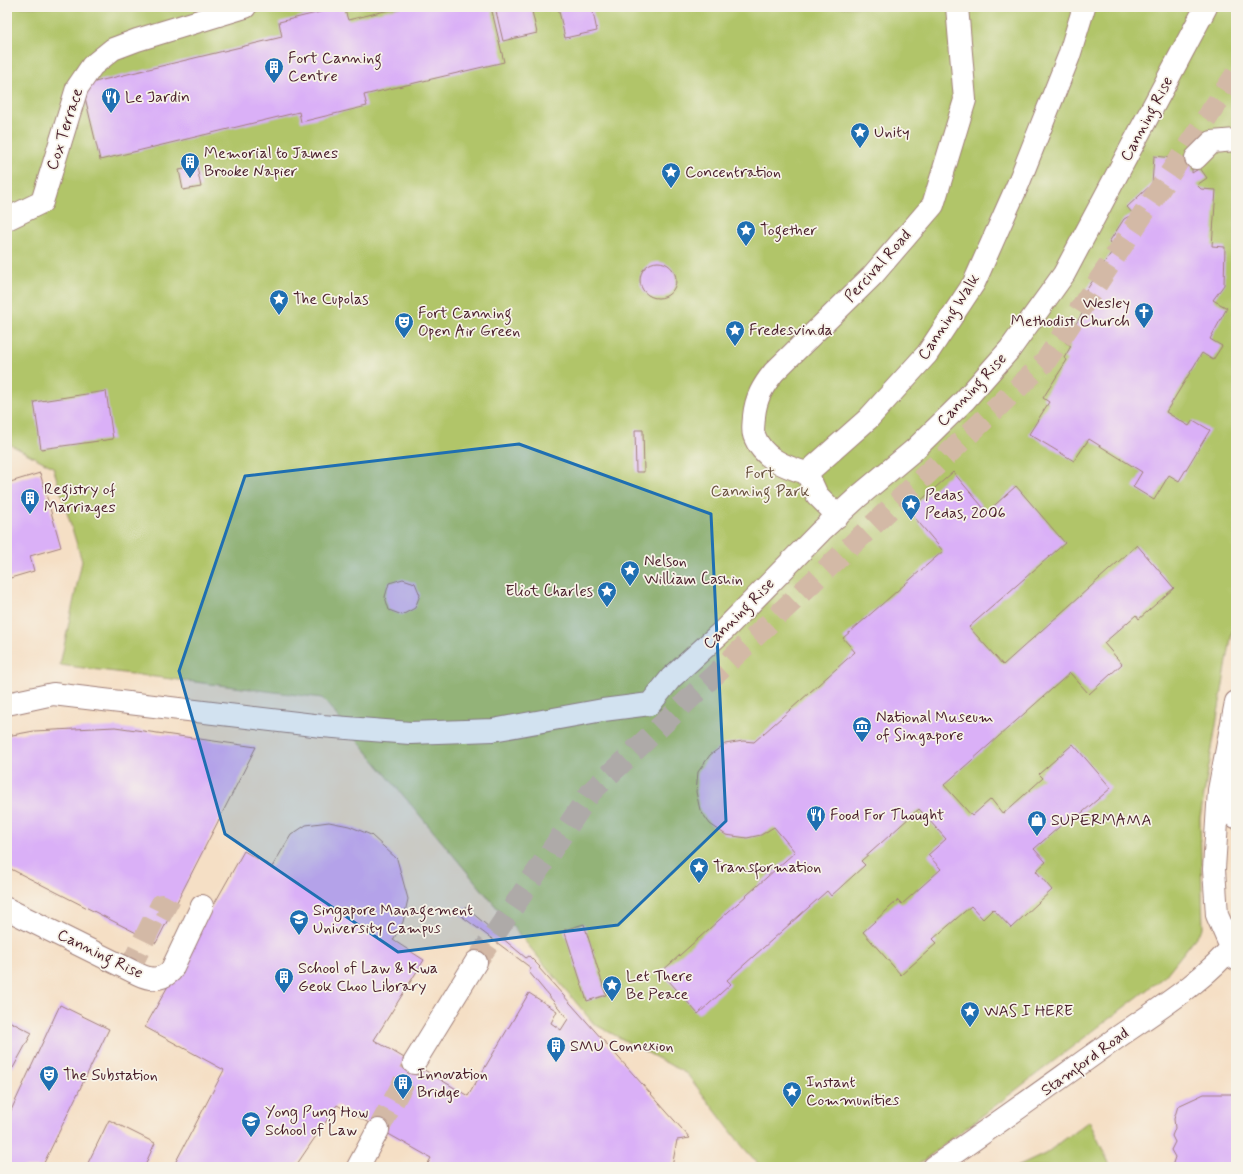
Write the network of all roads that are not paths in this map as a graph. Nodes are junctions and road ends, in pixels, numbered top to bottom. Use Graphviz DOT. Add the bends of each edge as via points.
graph roads {
  1 [pos="245,7"];
  2 [pos="957,7"];
  3 [pos="1084,7"];
  4 [pos="1206,7"];
  5 [pos="1236,140"];
  6 [pos="1196,158"];
  7 [pos="7,218"];
  8 [pos="807,473"];
  9 [pos="838,516"];
  10 [pos="1236,702"];
  11 [pos="7,704"];
  12 [pos="1236,817"];
  13 [pos="202,906"];
  14 [pos="7,909"];
  15 [pos="1234,950"];
  16 [pos="476,962"];
  17 [pos="414,1063"];
  18 [pos="378,1130"];
  19 [pos="358,1167"];
  20 [pos="934,1167"];
  1 -- 7 [label="street, Cox Terrace" via="112,49 92,66 77,88 42,202"];
  2 -- 8 [label="street, Percival Road" via="966,100 933,205 872,276 774,372 762,386 756,402 753,434 762,448 774,460"];
  3 -- 8 [label="street, Canning Walk" via="1069,56 1019,182 974,284 927,354 868,420"];
  4 -- 9 [label="street, Canning Rise" via="1064,274 1034,318 964,401 914,450"];
  5 -- 6 [label="street" via="1212,142"];
  8 -- 9 [label="street" via="817,495"];
  9 -- 11 [label="street, Canning Rise" via="725,629 671,678 650,704 493,730 410,733 322,726 53,694"];
  10 -- 12 [label="street"];
  10 -- 15 [label="street" via="1219,790 1214,869 1217,915"];
  13 -- 14 [label="street, Canning Rise" via="171,971 161,978 154,979 138,974"];
  15 -- 20 [label="street, Stamford Road" via="1161,1007"];
  16 -- 17 [label="street"];
  18 -- 19 [label="street"];
}
